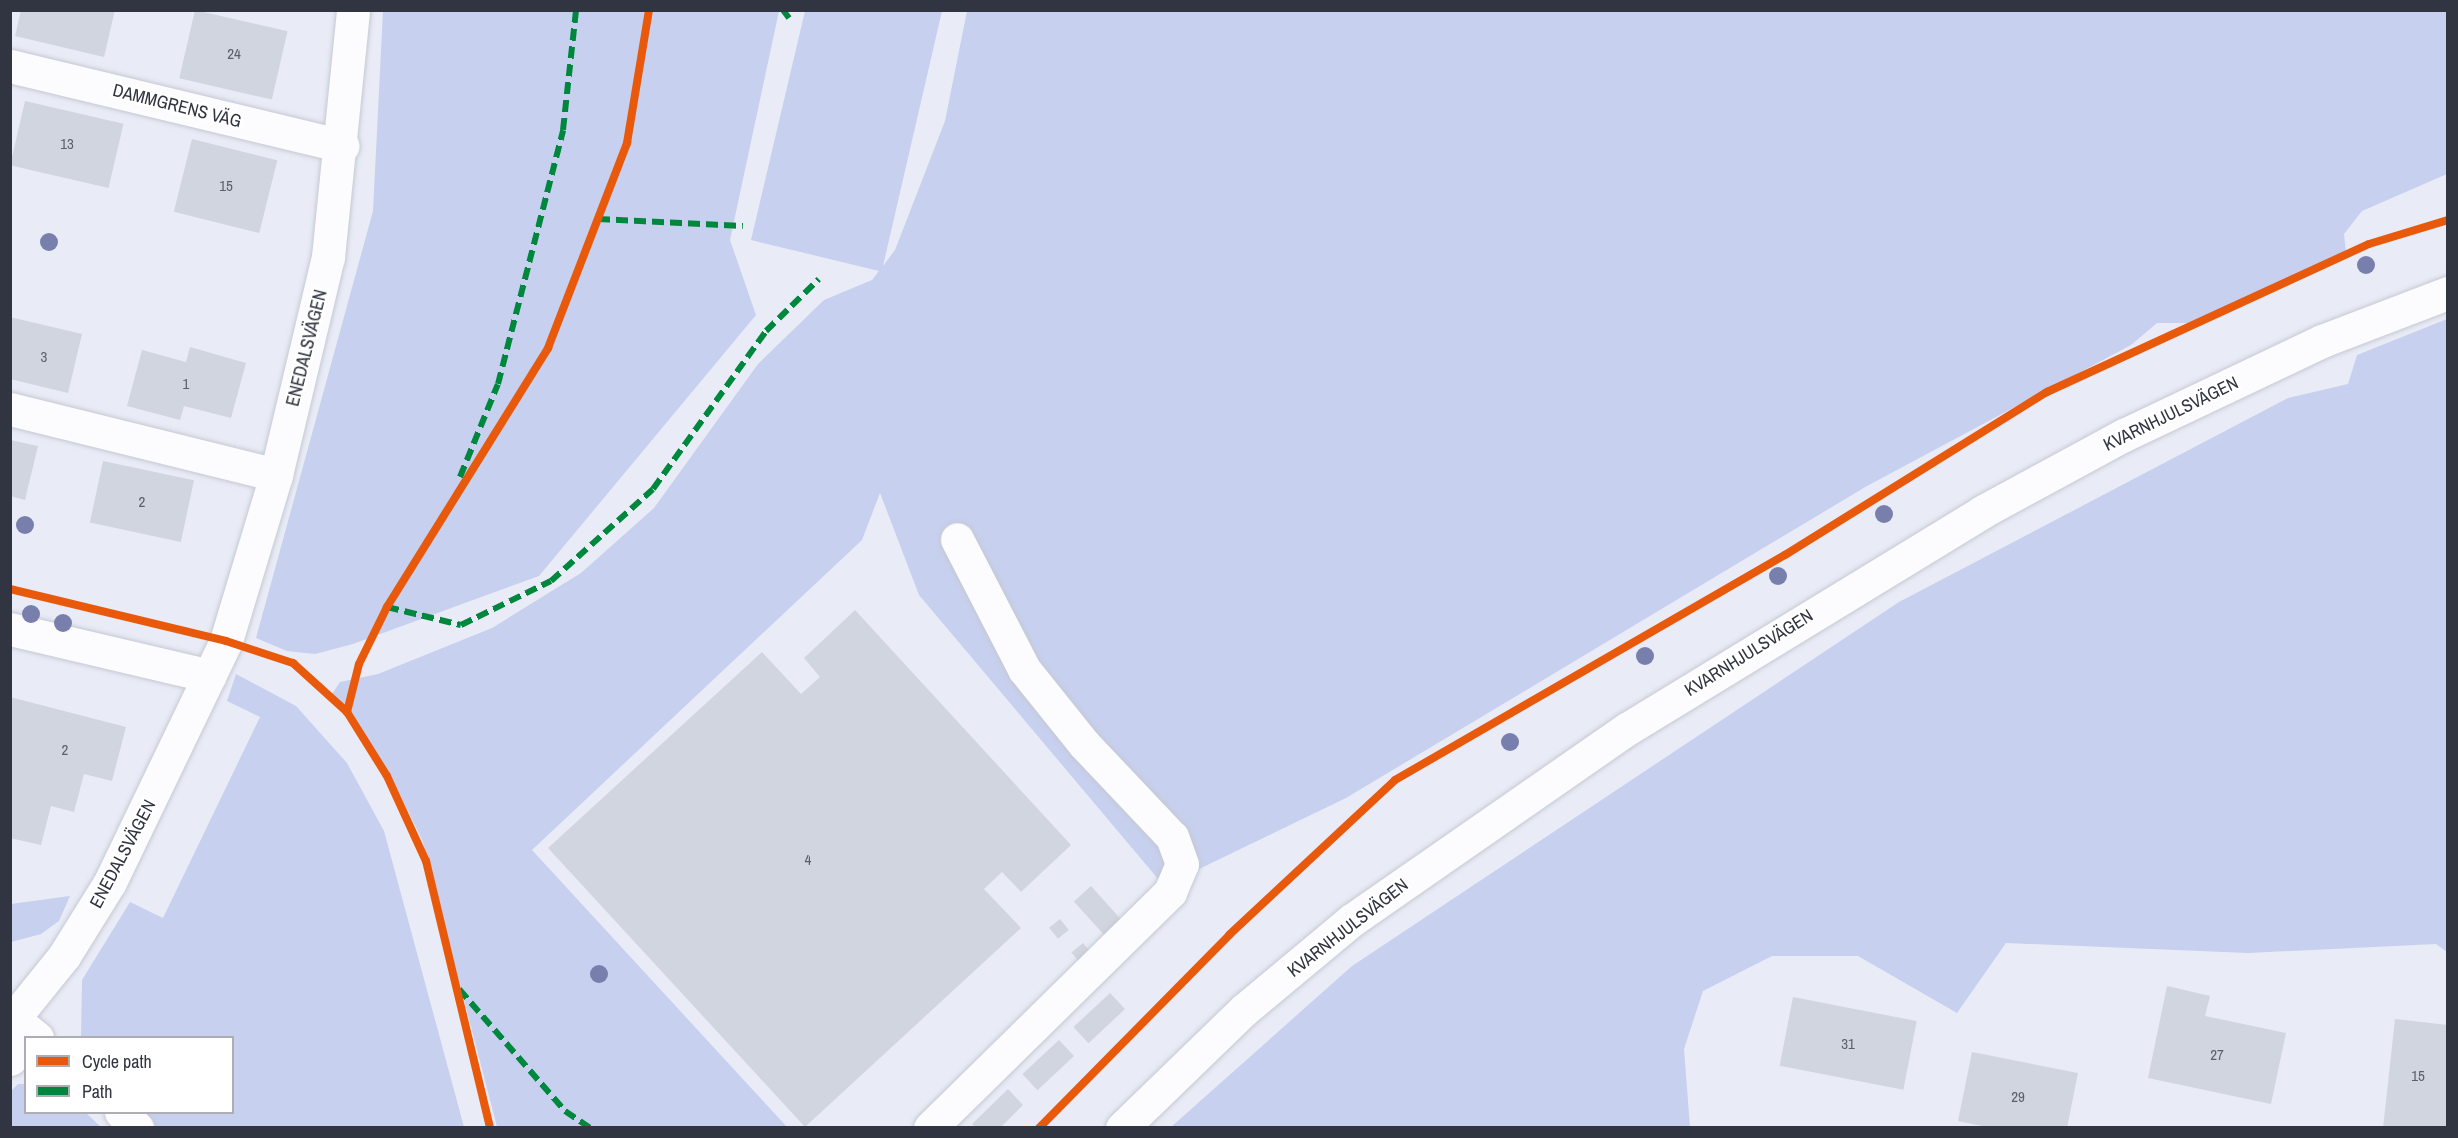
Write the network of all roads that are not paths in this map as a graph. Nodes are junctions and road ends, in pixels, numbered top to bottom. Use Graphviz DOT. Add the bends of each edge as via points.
graph roads {
  1 [pos="353,10"];
  2 [pos="10,66"];
  3 [pos="343,146"];
  4 [pos="2448,293"];
  5 [pos="10,409"];
  6 [pos="276,476"];
  7 [pos="957,539"];
  8 [pos="10,628"];
  9 [pos="210,676"];
  10 [pos="25,1031"];
  11 [pos="10,1059"];
  12 [pos="122,1114"];
  13 [pos="137,1128"];
  14 [pos="930,1128"];
  15 [pos="1122,1128"];
  1 -- 3 [label="street, ENEDALSVÄGEN"];
  2 -- 3 [label="street, DAMMGRENS VÄG"];
  3 -- 6 [label="street, ENEDALSVÄGEN" via="328,257"];
  4 -- 15 [label="street, KVARNHJULSVÄGEN" via="2322,341 2114,440 1972,518 1627,729 1352,920 1245,1009"];
  5 -- 6 [label="street"];
  6 -- 9 [label="street, ENEDALSVÄGEN" via="226,641"];
  7 -- 14 [label="street" via="1024,669 1084,744 1172,837 1182,864 1170,892"];
  8 -- 9 [label="street"];
  9 -- 10 [label="street, ENEDALSVÄGEN" via="111,882 64,956"];
  10 -- 11 [label="street, ENEDALSVÄGEN"];
  12 -- 13 [label="street"];
}
